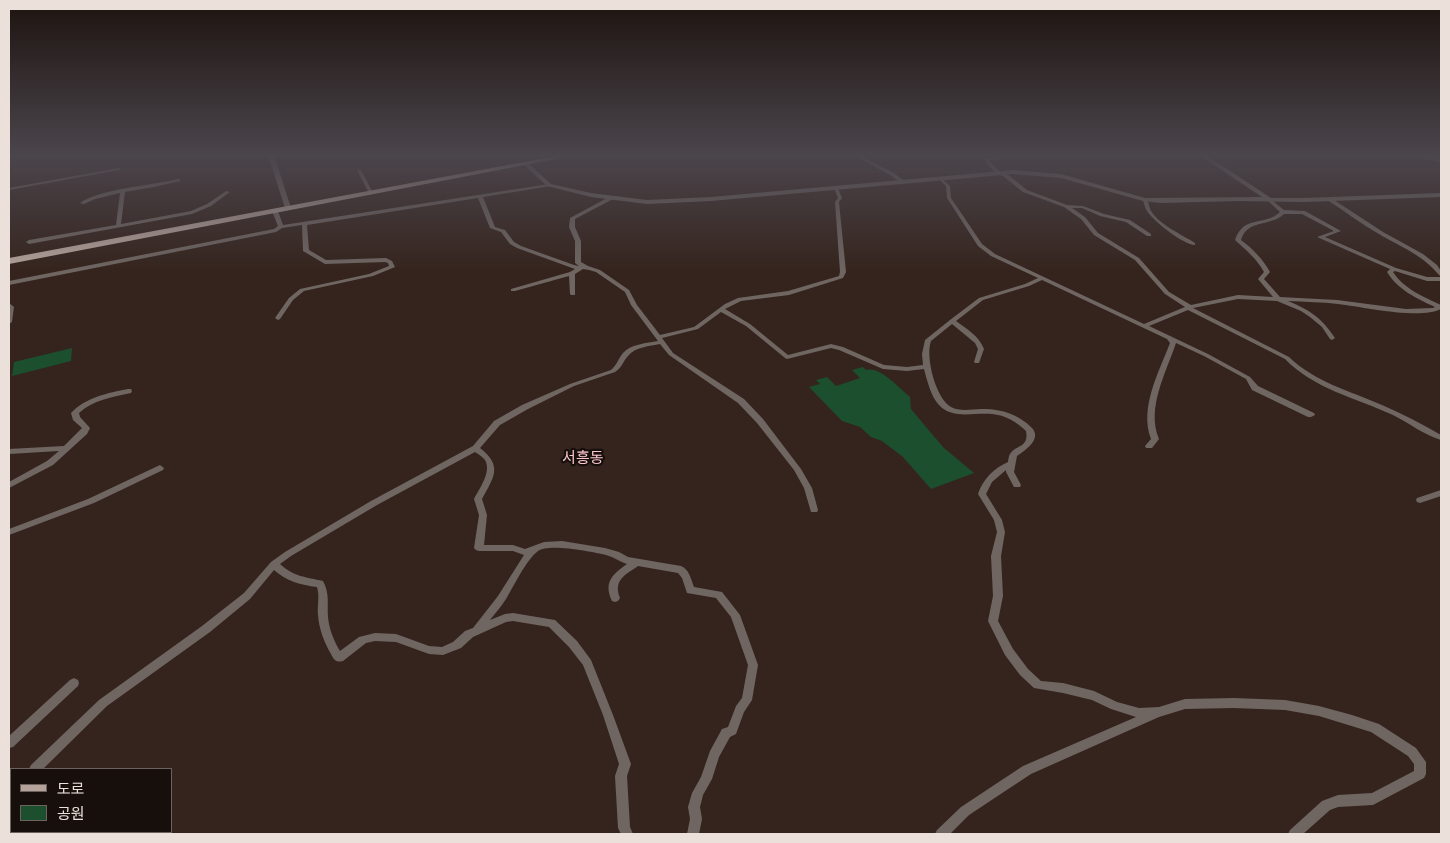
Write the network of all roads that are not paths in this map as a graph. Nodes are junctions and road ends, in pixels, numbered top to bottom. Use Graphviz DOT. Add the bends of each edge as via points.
graph roads {
  1 [pos="104,194"];
  2 [pos="123,194"];
  3 [pos="224,194"];
  4 [pos="283,194"];
  5 [pos="359,194"];
  6 [pos="490,194"];
  7 [pos="594,194"];
  8 [pos="764,194"];
  9 [pos="839,194"];
  10 [pos="949,194"];
  11 [pos="1034,194"];
  12 [pos="1126,194"];
  13 [pos="1262,194"];
  14 [pos="1441,195"];
  15 [pos="480,196"];
  16 [pos="611,198"];
  17 [pos="1269,199"];
  18 [pos="1329,199"];
  19 [pos="1145,200"];
  20 [pos="82,203"];
  21 [pos="1066,206"];
  22 [pos="288,208"];
  23 [pos="275,211"];
  24 [pos="1283,212"];
  25 [pos="304,223"];
  26 [pos="118,226"];
  27 [pos="281,227"];
  28 [pos="1148,235"];
  29 [pos="30,242"];
  30 [pos="1192,244"];
  31 [pos="9,261"];
  32 [pos="584,268"];
  33 [pos="1394,269"];
  34 [pos="572,273"];
  35 [pos="1441,274"];
  36 [pos="1043,278"];
  37 [pos="1441,280"];
  38 [pos="9,283"];
  39 [pos="513,290"];
  40 [pos="573,294"];
  41 [pos="1278,299"];
  42 [pos="9,304"];
  43 [pos="1189,308"];
  44 [pos="722,310"];
  45 [pos="278,318"];
  46 [pos="952,321"];
  47 [pos="9,322"];
  48 [pos="1144,326"];
  49 [pos="1169,337"];
  50 [pos="1332,338"];
  51 [pos="660,340"];
  52 [pos="977,362"];
  53 [pos="926,367"];
  54 [pos="128,391"];
  55 [pos="1311,415"];
  56 [pos="1441,438"];
  57 [pos="1149,446"];
  58 [pos="65,448"];
  59 [pos="476,448"];
  60 [pos="9,451"];
  61 [pos="1012,464"];
  62 [pos="160,468"];
  63 [pos="1017,484"];
  64 [pos="9,485"];
  65 [pos="1441,493"];
  66 [pos="1420,500"];
  67 [pos="814,510"];
  68 [pos="9,532"];
  69 [pos="534,550"];
  70 [pos="636,562"];
  71 [pos="274,564"];
  72 [pos="615,598"];
  73 [pos="476,631"];
  74 [pos="74,683"];
  75 [pos="1159,712"];
  76 [pos="9,743"];
  77 [pos="36,768"];
  78 [pos="627,834"];
  79 [pos="693,834"];
  80 [pos="940,834"];
  81 [pos="1294,834"];
  1 -- 20 [label="street"];
  2 -- 26 [label="street"];
  3 -- 26 [label="street" via="201,210"];
  4 -- 22 [label="street"];
  5 -- 22 [label="main road"];
  6 -- 15 [label="street"];
  7 -- 16 [label="street"];
  8 -- 16 [label="street" via="677,202"];
  9 -- 44 [label="street" via="840,198 836,202 841,277 789,293 740,299"];
  10 -- 36 [label="street" via="980,245 993,255"];
  11 -- 21 [label="street"];
  12 -- 19 [label="street"];
  13 -- 17 [label="street"];
  14 -- 18 [label="street"];
  15 -- 25 [label="street"];
  15 -- 32 [label="street" via="492,228 503,231 512,243 564,264"];
  16 -- 32 [label="street" via="573,218 578,263"];
  17 -- 18 [label="street"];
  17 -- 19 [label="street"];
  17 -- 24 [label="street"];
  18 -- 35 [label="street" via="1380,232 1424,255"];
  19 -- 30 [label="street" via="1151,213"];
  21 -- 28 [label="street" via="1083,207 1128,221"];
  21 -- 43 [label="street" via="1083,218 1096,234 1137,259 1167,293"];
  22 -- 23 [label="main road"];
  23 -- 27 [label="street"];
  23 -- 31 [label="main road"];
  24 -- 33 [label="street" via="1303,212 1338,231 1320,237"];
  24 -- 41 [label="street" via="1280,216 1248,225 1238,240 1266,268 1267,272 1261,279"];
  25 -- 27 [label="street"];
  25 -- 45 [label="street" via="306,251 318,259 335,262 386,260 392,267 371,275 302,290"];
  26 -- 29 [label="street"];
  27 -- 38 [label="street"];
  32 -- 34 [label="street"];
  32 -- 51 [label="street" via="598,271 627,291"];
  33 -- 37 [label="street"];
  33 -- 41 [label="street" via="1390,272 1402,286 1440,307 1434,310 1390,310 1337,302"];
  34 -- 39 [label="street"];
  34 -- 40 [label="street"];
  36 -- 46 [label="street" via="981,299"];
  36 -- 48 [label="street"];
  41 -- 43 [label="street" via="1238,297"];
  41 -- 50 [label="street" via="1303,310 1324,326"];
  42 -- 47 [label="street"];
  43 -- 48 [label="street"];
  43 -- 56 [label="street" via="1287,358 1295,368"];
  44 -- 51 [label="street" via="696,328"];
  44 -- 53 [label="street" via="748,325 787,357 831,346 882,367"];
  46 -- 52 [label="street" via="978,342 981,349"];
  46 -- 53 [label="street" via="924,346"];
  48 -- 49 [label="street"];
  49 -- 55 [label="street" via="1248,378 1255,388"];
  49 -- 57 [label="street" via="1173,343 1149,418 1155,439"];
  51 -- 59 [label="street" via="627,353 619,368 572,385 497,423"];
  51 -- 67 [label="street" via="677,359 741,401 760,421 797,469 808,488"];
  53 -- 61 [label="street" via="943,406 959,412 987,411 1005,415 1030,430 1029,444 1013,454"];
  54 -- 58 [label="street" via="91,401 75,412 76,418 86,428"];
  58 -- 60 [label="street"];
  58 -- 64 [label="street" via="50,463"];
  59 -- 69 [label="street" via="491,465 478,498 483,515 479,548"];
  59 -- 71 [label="street" via="374,503"];
  61 -- 63 [label="street" via="1010,472"];
  61 -- 75 [label="street" via="994,475 982,494 998,520 1001,532 996,556 998,596 993,621 1009,652 1038,685 1094,696 1139,713"];
  62 -- 68 [label="street" via="91,502"];
  65 -- 66 [label="street"];
  69 -- 70 [label="street" via="544,545 562,544 610,553"];
  69 -- 73 [label="street" via="502,599"];
  70 -- 72 [label="street" via="612,582"];
  70 -- 79 [label="street" via="681,570 690,590 719,595 735,615 753,665 747,700 732,730 726,733 714,755 698,792"];
  71 -- 73 [label="street" via="290,576 320,584 326,631 339,658 363,640 375,637 396,638 428,650 443,651"];
  71 -- 77 [label="street" via="246,596 103,703"];
  73 -- 78 [label="street" via="513,617 552,623 588,663 625,764 621,776"];
  74 -- 76 [label="street"];
  75 -- 80 [label="street" via="1027,770 965,811"];
  75 -- 81 [label="street" via="1185,704 1285,705 1376,728 1406,748 1420,762 1420,774 1373,799 1338,800 1326,804"];
}
